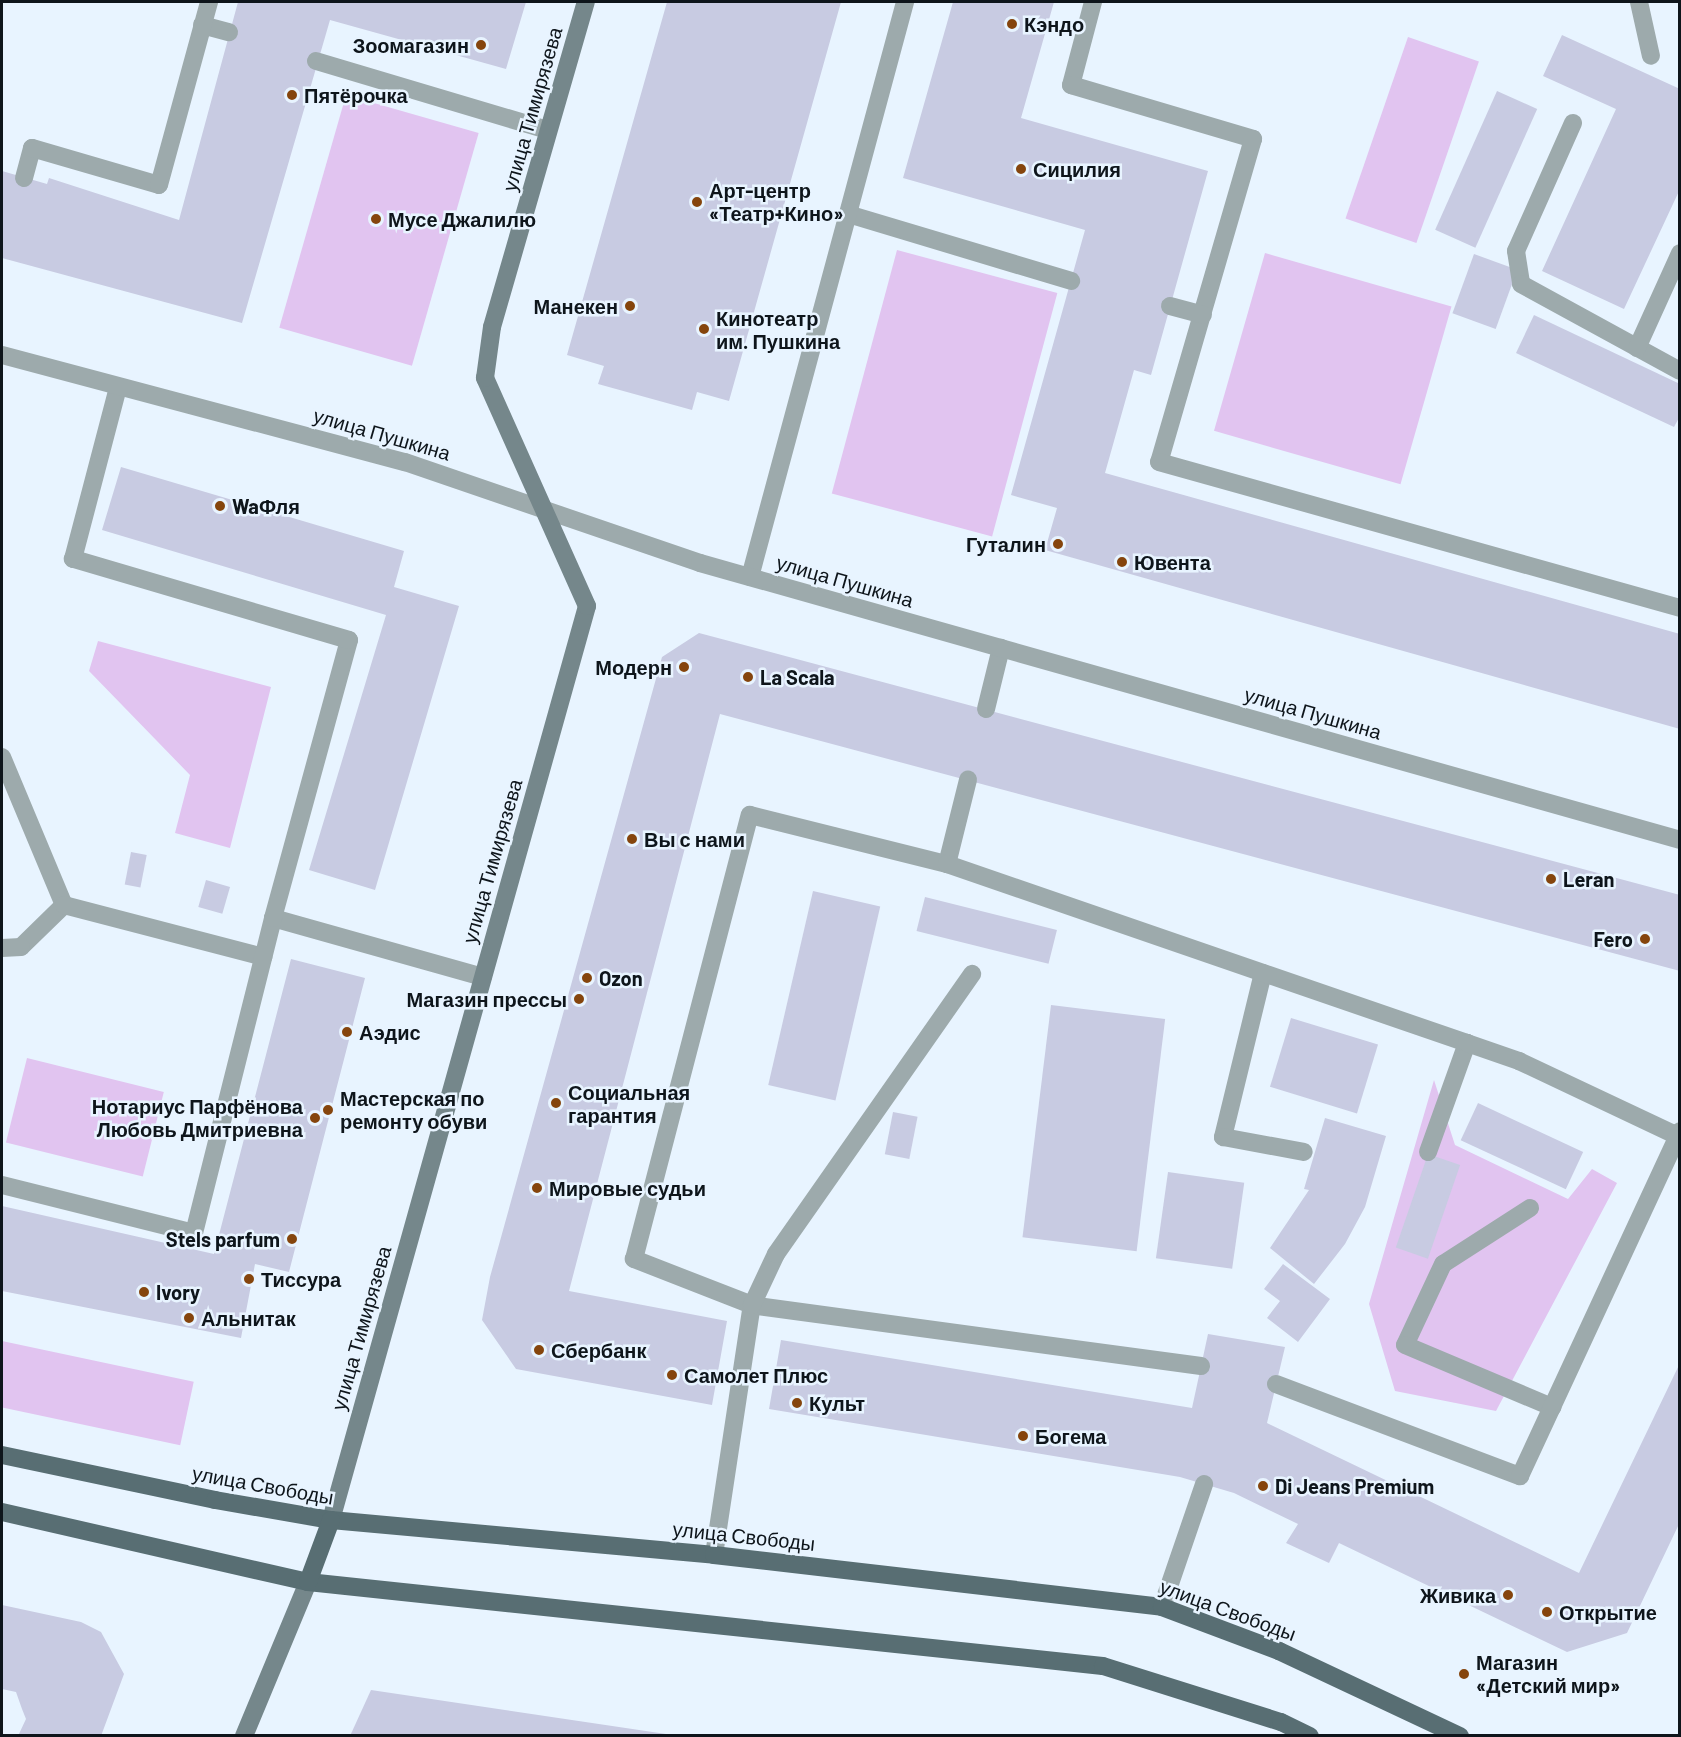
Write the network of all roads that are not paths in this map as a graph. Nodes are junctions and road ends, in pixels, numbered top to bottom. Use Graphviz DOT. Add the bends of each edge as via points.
graph roads {
  1 [pos="208,2"];
  2 [pos="586,2"];
  3 [pos="905,2"];
  4 [pos="1093,2"];
  5 [pos="1639,2"];
  6 [pos="202,25"];
  7 [pos="229,32"];
  8 [pos="1651,56"];
  9 [pos="316,61"];
  10 [pos="1573,123"];
  11 [pos="548,130"];
  12 [pos="24,178"];
  13 [pos="848,214"];
  14 [pos="1680,254"];
  15 [pos="1071,281"];
  16 [pos="1170,306"];
  17 [pos="1203,315"];
  18 [pos="1637,348"];
  19 [pos="2,355"];
  20 [pos="1680,370"];
  21 [pos="118,387"];
  22 [pos="540,508"];
  23 [pos="750,577"];
  24 [pos="1680,608"];
  25 [pos="1001,648"];
  26 [pos="986,709"];
  27 [pos="2,757"];
  28 [pos="968,780"];
  29 [pos="1680,840"];
  30 [pos="947,864"];
  31 [pos="64,904"];
  32 [pos="273,918"];
  33 [pos="2,948"];
  34 [pos="263,957"];
  35 [pos="1263,973"];
  36 [pos="972,974"];
  37 [pos="483,977"];
  38 [pos="1467,1043"];
  39 [pos="1679,1135"];
  40 [pos="1304,1152"];
  41 [pos="1428,1152"];
  42 [pos="2,1185"];
  43 [pos="1530,1208"];
  44 [pos="752,1305"];
  45 [pos="1201,1366"];
  46 [pos="1276,1384"];
  47 [pos="1552,1407"];
  48 [pos="2,1455"];
  49 [pos="1204,1484"];
  50 [pos="2,1512"];
  51 [pos="331,1520"];
  52 [pos="714,1555"];
  53 [pos="308,1582"];
  54 [pos="1161,1607"];
  55 [pos="244,1736"];
  56 [pos="1310,1736"];
  57 [pos="1460,1736"];
  1 -- 6 [label="street"];
  2 -- 11 [label="street, улица Тимирязева"];
  3 -- 13 [label="street"];
  4 -- 17 [label="street" via="1071,86 1253,139"];
  5 -- 8 [label="street"];
  6 -- 7 [label="street"];
  6 -- 12 [label="street" via="159,185 32,148"];
  9 -- 11 [label="street"];
  10 -- 18 [label="street" via="1516,251 1521,284"];
  11 -- 22 [label="street, улица Тимирязева" via="492,327 485,378"];
  13 -- 15 [label="street"];
  13 -- 23 [label="street"];
  14 -- 18 [label="street"];
  16 -- 17 [label="street"];
  17 -- 24 [label="street" via="1159,462"];
  18 -- 20 [label="street"];
  19 -- 21 [label="street, улица Пушкина"];
  21 -- 22 [label="street, улица Пушкина" via="405,462"];
  21 -- 32 [label="street" via="73,559 349,640"];
  22 -- 23 [label="street, улица Пушкина"];
  22 -- 37 [label="street, улица Тимирязева" via="587,606"];
  23 -- 25 [label="street, улица Пушкина"];
  25 -- 26 [label="street"];
  25 -- 29 [label="street, улица Пушкина"];
  27 -- 31 [label="street"];
  28 -- 30 [label="street"];
  30 -- 35 [label="street"];
  30 -- 44 [label="street" via="750,815 634,1259"];
  31 -- 33 [label="street" via="21,947"];
  31 -- 34 [label="street"];
  32 -- 34 [label="street"];
  32 -- 37 [label="street"];
  34 -- 42 [label="street" via="194,1233"];
  35 -- 38 [label="street"];
  35 -- 40 [label="street" via="1223,1137"];
  36 -- 44 [label="street" via="776,1254"];
  37 -- 51 [label="street, улица Тимирязева"];
  38 -- 39 [label="street" via="1519,1061"];
  38 -- 41 [label="street"];
  39 -- 47 [label="street"];
  43 -- 47 [label="street" via="1443,1264 1405,1346"];
  44 -- 45 [label="street"];
  44 -- 52 [label="street"];
  46 -- 47 [label="street" via="1520,1476"];
  48 -- 51 [label="main road, улица Свободы"];
  49 -- 54 [label="street"];
  50 -- 53 [label="main road"];
  51 -- 52 [label="main road, улица Свободы"];
  51 -- 53 [label="main road, улица Тимирязева"];
  52 -- 54 [label="main road, улица Свободы"];
  53 -- 55 [label="street, улица Тимирязева"];
  53 -- 56 [label="main road" via="1103,1666 1281,1722"];
  54 -- 57 [label="main road, улица Свободы" via="1279,1651"];
}
